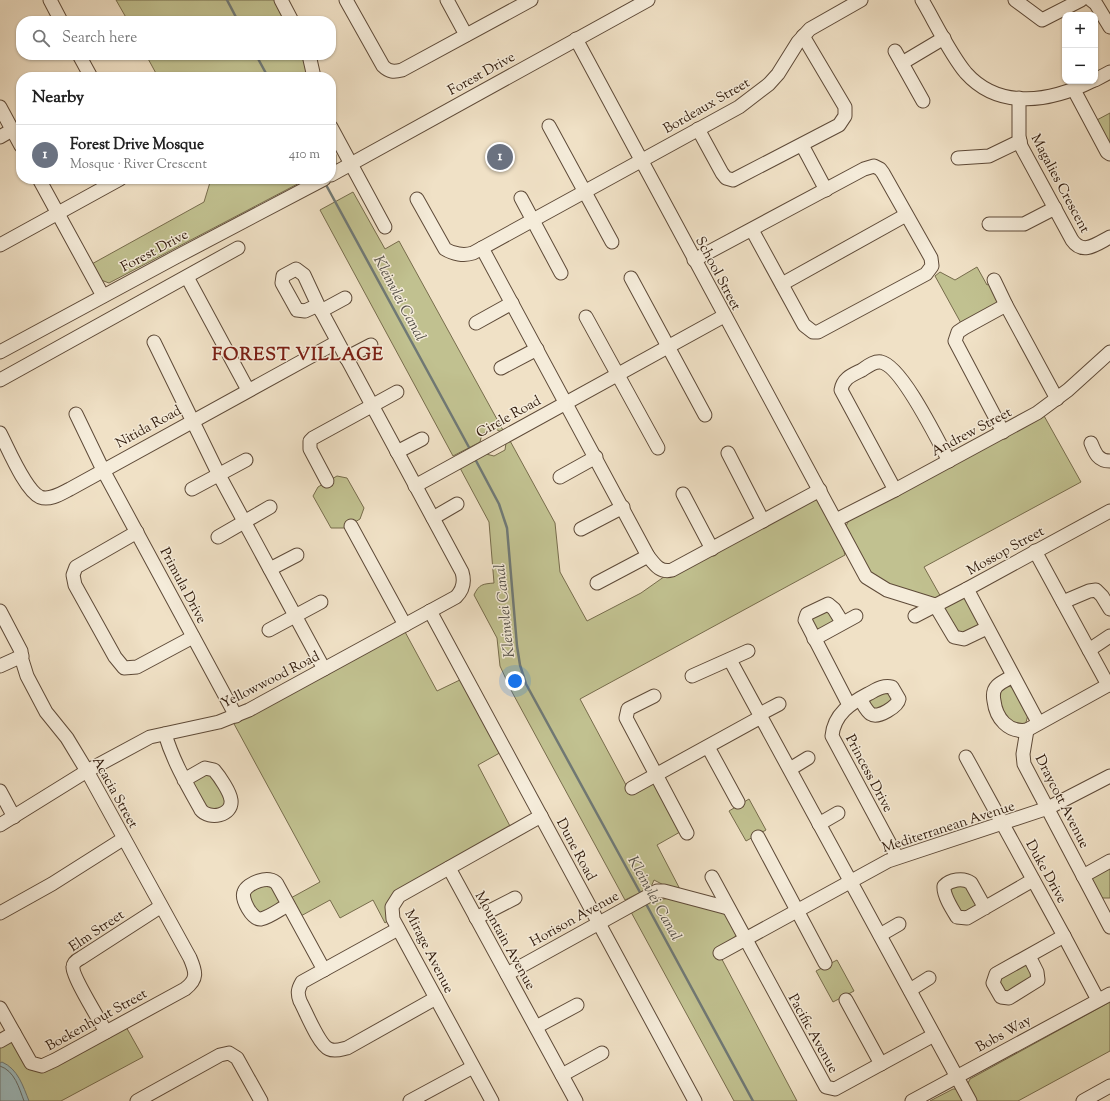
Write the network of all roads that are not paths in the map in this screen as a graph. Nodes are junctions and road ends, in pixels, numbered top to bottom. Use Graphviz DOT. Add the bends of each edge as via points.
graph roads {
  1 [pos="50,0"];
  2 [pos="281,0"];
  3 [pos="346,0"];
  4 [pos="447,0"];
  5 [pos="530,0"];
  6 [pos="648,0"];
  7 [pos="861,0"];
  8 [pos="922,0"];
  9 [pos="1015,0"];
  10 [pos="1091,0"];
  11 [pos="1077,1"];
  12 [pos="58,16"];
  13 [pos="289,16"];
  14 [pos="1110,27"];
  15 [pos="466,35"];
  16 [pos="803,36"];
  17 [pos="944,38"];
  18 [pos="576,40"];
  19 [pos="895,51"];
  20 [pos="82,60"];
  21 [pos="310,60"];
  22 [pos="902,63"];
  23 [pos="88,72"];
  24 [pos="313,72"];
  25 [pos="1110,72"];
  26 [pos="1098,78"];
  27 [pos="1086,84"];
  28 [pos="1074,90"];
  29 [pos="1019,98"];
  30 [pos="924,101"];
  31 [pos="0,107"];
  32 [pos="549,126"];
  33 [pos="698,129"];
  34 [pos="12,130"];
  35 [pos="336,136"];
  36 [pos="0,137"];
  37 [pos="16,137"];
  38 [pos="1020,141"];
  39 [pos="802,145"];
  40 [pos="1110,154"];
  41 [pos="958,158"];
  42 [pos="640,161"];
  43 [pos="351,165"];
  44 [pos="336,173"];
  45 [pos="42,184"];
  46 [pos="111,184"];
  47 [pos="314,184"];
  48 [pos="826,190"];
  49 [pos="585,192"];
  50 [pos="521,198"];
  51 [pos="417,199"];
  52 [pos="1054,208"];
  53 [pos="58,214"];
  54 [pos="906,215"];
  55 [pos="533,220"];
  56 [pos="989,224"];
  57 [pos="385,227"];
  58 [pos="752,230"];
  59 [pos="1110,237"];
  60 [pos="612,242"];
  61 [pos="0,245"];
  62 [pos="238,248"];
  63 [pos="482,248"];
  64 [pos="694,260"];
  65 [pos="561,273"];
  66 [pos="186,277"];
  67 [pos="631,278"];
  68 [pos="994,280"];
  69 [pos="782,284"];
  70 [pos="103,296"];
  71 [pos="344,298"];
  72 [pos="512,303"];
  73 [pos="1006,305"];
  74 [pos="724,316"];
  75 [pos="586,317"];
  76 [pos="476,323"];
  77 [pos="154,342"];
  78 [pos="337,342"];
  79 [pos="371,345"];
  80 [pos="669,346"];
  81 [pos="537,349"];
  82 [pos="0,352"];
  83 [pos="1110,352"];
  84 [pos="346,358"];
  85 [pos="501,368"];
  86 [pos="617,375"];
  87 [pos="0,380"];
  88 [pos="248,390"];
  89 [pos="397,392"];
  90 [pos="1057,399"];
  91 [pos="566,402"];
  92 [pos="372,406"];
  93 [pos="76,414"];
  94 [pos="705,415"];
  95 [pos="193,420"];
  96 [pos="1003,432"];
  97 [pos="0,433"];
  98 [pos="422,439"];
  99 [pos="1091,443"];
  100 [pos="658,448"];
  101 [pos="397,452"];
  102 [pos="728,453"];
  103 [pos="596,457"];
  104 [pos="246,460"];
  105 [pos="949,460"];
  106 [pos="1110,461"];
  107 [pos="103,470"];
  108 [pos="219,475"];
  109 [pos="560,477"];
  110 [pos="328,481"];
  111 [pos="415,486"];
  112 [pos="192,489"];
  113 [pos="820,490"];
  114 [pos="895,490"];
  115 [pos="683,494"];
  116 [pos="457,504"];
  117 [pos="270,507"];
  118 [pos="623,507"];
  119 [pos="1110,511"];
  120 [pos="433,518"];
  121 [pos="836,520"];
  122 [pos="763,521"];
  123 [pos="245,522"];
  124 [pos="352,526"];
  125 [pos="581,529"];
  126 [pos="137,532"];
  127 [pos="218,537"];
  128 [pos="712,549"];
  129 [pos="1035,552"];
  130 [pos="297,555"];
  131 [pos="648,556"];
  132 [pos="270,569"];
  133 [pos="597,583"];
  134 [pos="967,590"];
  135 [pos="321,602"];
  136 [pos="1063,602"];
  137 [pos="935,605"];
  138 [pos="1110,609"];
  139 [pos="0,610"];
  140 [pos="430,611"];
  141 [pos="296,616"];
  142 [pos="856,616"];
  143 [pos="914,616"];
  144 [pos="842,622"];
  145 [pos="405,625"];
  146 [pos="987,628"];
  147 [pos="269,630"];
  148 [pos="1110,636"];
  149 [pos="193,637"];
  150 [pos="814,639"];
  151 [pos="1089,650"];
  152 [pos="748,651"];
  153 [pos="22,656"];
  154 [pos="730,660"];
  155 [pos="0,666"];
  156 [pos="324,669"];
  157 [pos="692,676"];
  158 [pos="1013,676"];
  159 [pos="1109,684"];
  160 [pos="654,696"];
  161 [pos="779,704"];
  162 [pos="236,716"];
  163 [pos="761,716"];
  164 [pos="1038,722"];
  165 [pos="1027,730"];
  166 [pos="165,734"];
  167 [pos="708,747"];
  168 [pos="966,757"];
  169 [pos="808,758"];
  170 [pos="790,770"];
  171 [pos="87,771"];
  172 [pos="655,776"];
  173 [pos="1110,776"];
  174 [pos="184,780"];
  175 [pos="632,788"];
  176 [pos="0,791"];
  177 [pos="738,802"];
  178 [pos="1048,808"];
  179 [pos="838,813"];
  180 [pos="541,816"];
  181 [pos="14,817"];
  182 [pos="819,824"];
  183 [pos="1003,824"];
  184 [pos="0,825"];
  185 [pos="687,833"];
  186 [pos="758,837"];
  187 [pos="124,839"];
  188 [pos="897,857"];
  189 [pos="1110,861"];
  190 [pos="449,868"];
  191 [pos="1083,876"];
  192 [pos="712,877"];
  193 [pos="1033,880"];
  194 [pos="851,881"];
  195 [pos="515,898"];
  196 [pos="1105,904"];
  197 [pos="288,905"];
  198 [pos="160,907"];
  199 [pos="728,908"];
  200 [pos="985,908"];
  201 [pos="798,910"];
  202 [pos="0,913"];
  203 [pos="476,918"];
  204 [pos="598,923"];
  205 [pos="899,924"];
  206 [pos="1110,927"];
  207 [pos="398,929"];
  208 [pos="880,935"];
  209 [pos="1064,936"];
  210 [pos="744,939"];
  211 [pos="720,953"];
  212 [pos="1029,956"];
  213 [pos="825,963"];
  214 [pos="324,970"];
  215 [pos="507,974"];
  216 [pos="929,978"];
  217 [pos="185,990"];
  218 [pos="910,990"];
  219 [pos="1110,994"];
  220 [pos="436,998"];
  221 [pos="846,1000"];
  222 [pos="1098,1000"];
  223 [pos="577,1005"];
  224 [pos="0,1008"];
  225 [pos="536,1027"];
  226 [pos="106,1032"];
  227 [pos="14,1033"];
  228 [pos="934,1035"];
  229 [pos="0,1041"];
  230 [pos="602,1053"];
  231 [pos="881,1064"];
  232 [pos="473,1066"];
  233 [pos="562,1075"];
  234 [pos="957,1077"];
  235 [pos="1110,1086"];
  236 [pos="137,1101"];
  237 [pos="261,1101"];
  238 [pos="410,1101"];
  239 [pos="492,1101"];
  240 [pos="576,1101"];
  241 [pos="695,1101"];
  242 [pos="912,1101"];
  243 [pos="970,1101"];
  244 [pos="1083,1101"];
  1 -- 12 [label="street"];
  2 -- 13 [label="street"];
  3 -- 15 [label="street" via="378,59 389,71 402,70"];
  4 -- 15 [label="street"];
  5 -- 15 [label="street"];
  6 -- 18 [label="street, Forest Drive"];
  7 -- 16 [label="street, Bordeaux Street" via="829,17"];
  8 -- 17 [label="street"];
  9 -- 11 [label="street" via="1042,20"];
  10 -- 14 [label="street"];
  16 -- 33 [label="street, Bordeaux Street" via="769,84 739,107"];
  16 -- 39 [label="street" via="825,70 846,111 844,120 839,125"];
  17 -- 22 [label="street"];
  17 -- 29 [label="street" via="973,79 992,92 1005,97"];
  18 -- 42 [label="street, School Street"];
  18 -- 43 [label="street, Forest Drive"];
  19 -- 22 [label="street"];
  20 -- 23 [label="street"];
  21 -- 24 [label="street"];
  22 -- 30 [label="street"];
  25 -- 26 [label="street"];
  27 -- 28 [label="street"];
  28 -- 29 [label="street" via="1044,98"];
  28 -- 40 [label="street"];
  29 -- 38 [label="street, Magalies Crescent"];
  31 -- 34 [label="street"];
  32 -- 49 [label="street"];
  33 -- 39 [label="street" via="722,173 730,180 737,179"];
  33 -- 42 [label="street, Bordeaux Street"];
  34 -- 36 [label="street"];
  34 -- 37 [label="street"];
  35 -- 43 [label="street"];
  38 -- 41 [label="street" via="989,156"];
  38 -- 52 [label="street, Magalies Crescent"];
  39 -- 48 [label="street"];
  42 -- 49 [label="street, Bordeaux Street"];
  42 -- 64 [label="street, School Street"];
  43 -- 44 [label="street, Forest Drive"];
  43 -- 57 [label="street"];
  45 -- 53 [label="street"];
  46 -- 53 [label="street"];
  47 -- 70 [label="street, Forest Drive"];
  48 -- 54 [label="street" via="870,166 877,167 883,173"];
  48 -- 58 [label="street"];
  49 -- 55 [label="street, Bordeaux Street"];
  49 -- 60 [label="street"];
  50 -- 55 [label="street"];
  51 -- 63 [label="street, Bordeaux Street" via="445,249 452,253 465,254"];
  52 -- 56 [label="street" via="1024,224"];
  52 -- 59 [label="street, Magalies Crescent" via="1077,246 1090,247"];
  53 -- 61 [label="street"];
  53 -- 70 [label="street"];
  54 -- 69 [label="street"];
  54 -- 69 [label="street" via="932,261 932,268 926,274 818,332 813,332 804,325"];
  55 -- 63 [label="street, Bordeaux Street"];
  55 -- 65 [label="street"];
  58 -- 64 [label="street"];
  58 -- 69 [label="street"];
  62 -- 66 [label="street"];
  63 -- 72 [label="street"];
  64 -- 74 [label="street, School Street"];
  66 -- 87 [label="street"];
  66 -- 88 [label="street"];
  67 -- 80 [label="street"];
  68 -- 73 [label="street"];
  70 -- 82 [label="street, Forest Drive"];
  71 -- 78 [label="street" via="319,308"];
  72 -- 76 [label="street"];
  72 -- 81 [label="street"];
  73 -- 90 [label="street"];
  73 -- 96 [label="street" via="958,332 955,341"];
  74 -- 80 [label="street, Circle Road"];
  74 -- 113 [label="street, School Street"];
  75 -- 86 [label="street"];
  77 -- 95 [label="street"];
  78 -- 84 [label="street"];
  78 -- 88 [label="street, Nitida Road"];
  79 -- 84 [label="street"];
  80 -- 86 [label="street, Circle Road"];
  80 -- 94 [label="street"];
  81 -- 85 [label="street"];
  81 -- 91 [label="street"];
  83 -- 90 [label="street, Andrew Street"];
  84 -- 92 [label="street"];
  86 -- 91 [label="street, Circle Road"];
  86 -- 100 [label="street"];
  88 -- 95 [label="street, Nitida Road"];
  89 -- 92 [label="street"];
  90 -- 96 [label="street, Andrew Street"];
  91 -- 103 [label="street"];
  91 -- 111 [label="street, Circle Road"];
  92 -- 101 [label="street"];
  92 -- 110 [label="street" via="310,441 310,449"];
  93 -- 107 [label="street, Primula Drive"];
  95 -- 107 [label="street, Nitida Road"];
  95 -- 108 [label="street"];
  96 -- 105 [label="street, Andrew Street"];
  97 -- 107 [label="street, Nitida Road" via="26,481 41,497 49,498"];
  98 -- 101 [label="street"];
  99 -- 106 [label="street" via="1098,457"];
  101 -- 111 [label="street"];
  102 -- 122 [label="street"];
  103 -- 109 [label="street"];
  103 -- 118 [label="street"];
  104 -- 108 [label="street"];
  105 -- 114 [label="street, Andrew Street"];
  105 -- 114 [label="street" via="907,386 888,365 881,362 872,364 845,379 841,390"];
  107 -- 126 [label="street, Primula Drive"];
  108 -- 112 [label="street"];
  108 -- 123 [label="street"];
  111 -- 120 [label="street"];
  113 -- 121 [label="street, School Street"];
  113 -- 122 [label="street"];
  114 -- 121 [label="street, Andrew Street"];
  115 -- 128 [label="street"];
  116 -- 120 [label="street"];
  117 -- 123 [label="street"];
  118 -- 125 [label="street"];
  118 -- 131 [label="street"];
  119 -- 129 [label="street, Mossop Street"];
  120 -- 140 [label="street, Yellowwood Road" via="462,572 462,588 456,597"];
  121 -- 137 [label="street, School Street" via="866,577 887,590"];
  122 -- 128 [label="street"];
  123 -- 127 [label="street"];
  123 -- 132 [label="street"];
  124 -- 145 [label="street"];
  126 -- 149 [label="street, Primula Drive"];
  126 -- 149 [label="street" via="76,567 73,575 75,585 115,657 124,668 137,667"];
  128 -- 131 [label="street" via="669,571 658,568"];
  129 -- 134 [label="street, Mossop Street"];
  129 -- 136 [label="street"];
  130 -- 132 [label="street"];
  131 -- 133 [label="street"];
  132 -- 141 [label="street"];
  134 -- 137 [label="street, Mossop Street"];
  134 -- 146 [label="street"];
  135 -- 141 [label="street"];
  136 -- 138 [label="street" via="1096,590"];
  136 -- 151 [label="street"];
  137 -- 143 [label="street, Mossop Street"];
  137 -- 146 [label="street" via="954,637 964,639"];
  139 -- 153 [label="street, Acacia Street"];
  140 -- 145 [label="street, Yellowwood Road"];
  140 -- 180 [label="street, Dune Road"];
  141 -- 147 [label="street"];
  141 -- 156 [label="street"];
  142 -- 144 [label="street"];
  144 -- 150 [label="street"];
  144 -- 150 [label="street, Princess Drive" via="830,604 807,614 806,623"];
  145 -- 156 [label="street, Yellowwood Road"];
  146 -- 158 [label="street"];
  148 -- 151 [label="street"];
  149 -- 162 [label="street, Primula Drive"];
  150 -- 188 [label="street, Princess Drive" via="854,702 838,718 832,732 833,739"];
  151 -- 159 [label="street"];
  152 -- 154 [label="street"];
  153 -- 155 [label="street"];
  153 -- 171 [label="street, Acacia Street" via="27,676 46,712 67,738"];
  154 -- 157 [label="street"];
  154 -- 163 [label="street"];
  156 -- 162 [label="street, Yellowwood Road"];
  158 -- 164 [label="street"];
  158 -- 165 [label="street" via="997,685 994,690 995,707 1007,726"];
  159 -- 164 [label="street"];
  160 -- 172 [label="street" via="628,709 626,718"];
  161 -- 163 [label="street"];
  162 -- 166 [label="street, Yellowwood Road"];
  163 -- 167 [label="street"];
  163 -- 170 [label="street"];
  164 -- 165 [label="street"];
  165 -- 178 [label="street, Draycott Avenue" via="1024,764"];
  166 -- 171 [label="street, Yellowwood Road" via="144,740"];
  166 -- 174 [label="street" via="171,756"];
  167 -- 172 [label="street"];
  167 -- 177 [label="street"];
  168 -- 183 [label="street, Duke Drive"];
  169 -- 170 [label="street"];
  170 -- 182 [label="street"];
  171 -- 181 [label="street, Yellowwood Road"];
  171 -- 187 [label="street, Acacia Street"];
  172 -- 175 [label="street"];
  172 -- 185 [label="street"];
  173 -- 178 [label="street, Mediterranean Avenue"];
  176 -- 181 [label="street"];
  178 -- 183 [label="street, Mediterranean Avenue"];
  178 -- 191 [label="street, Draycott Avenue"];
  179 -- 182 [label="street"];
  180 -- 190 [label="street, Mirage Avenue"];
  180 -- 204 [label="street, Dune Road"];
  181 -- 184 [label="street, Yellowwood Road"];
  182 -- 194 [label="street"];
  183 -- 188 [label="street, Mediterranean Avenue"];
  183 -- 193 [label="street, Duke Drive"];
  186 -- 201 [label="street"];
  187 -- 198 [label="street, Acacia Street"];
  187 -- 202 [label="street"];
  188 -- 194 [label="street, Mediterranean Avenue"];
  189 -- 191 [label="street"];
  190 -- 203 [label="street, Mountain Avenue"];
  190 -- 207 [label="street, Mirage Avenue" via="396,899 392,916"];
  191 -- 196 [label="street, Draycott Avenue"];
  192 -- 199 [label="street"];
  193 -- 200 [label="street"];
  193 -- 209 [label="street, Duke Drive"];
  194 -- 201 [label="street, Mediterranean Avenue"];
  194 -- 208 [label="street"];
  195 -- 203 [label="street"];
  196 -- 206 [label="street, Draycott Avenue"];
  197 -- 214 [label="street"];
  198 -- 217 [label="street, Acacia Street" via="195,972 192,983"];
  198 -- 226 [label="street, Elm Street" via="73,964 77,981"];
  199 -- 204 [label="street, Horison Avenue" via="657,891"];
  199 -- 210 [label="street"];
  201 -- 210 [label="street, Mediterranean Avenue"];
  201 -- 213 [label="street"];
  203 -- 215 [label="street, Mountain Avenue"];
  204 -- 215 [label="street, Horison Avenue"];
  204 -- 241 [label="street, Dune Road"];
  205 -- 208 [label="street"];
  207 -- 214 [label="street"];
  207 -- 220 [label="street, Mirage Avenue"];
  208 -- 218 [label="street"];
  209 -- 212 [label="street"];
  209 -- 222 [label="street, Duke Drive"];
  210 -- 211 [label="street, Mediterranean Avenue"];
  210 -- 231 [label="street, Pacific Avenue" via="826,1087 835,1089"];
  214 -- 220 [label="street" via="302,982 298,995 321,1042 330,1050 347,1048"];
  215 -- 225 [label="street, Mountain Avenue"];
  216 -- 218 [label="street"];
  217 -- 226 [label="street, Boekenhout Street"];
  218 -- 228 [label="street"];
  219 -- 222 [label="street, Bobs Way"];
  220 -- 232 [label="street, Mirage Avenue"];
  221 -- 231 [label="street"];
  222 -- 234 [label="street, Bobs Way"];
  223 -- 225 [label="street"];
  224 -- 227 [label="street, Boekenhout Street"];
  225 -- 233 [label="street, Mountain Avenue"];
  226 -- 227 [label="street, Boekenhout Street" via="42,1066 31,1063"];
  227 -- 229 [label="street"];
  228 -- 231 [label="street, Pacific Avenue"];
  228 -- 234 [label="street"];
  230 -- 233 [label="street"];
  232 -- 238 [label="street"];
  232 -- 239 [label="street, Mirage Avenue"];
  233 -- 240 [label="street, Mountain Avenue"];
  234 -- 242 [label="street, Bobs Way"];
  234 -- 243 [label="street"];
  235 -- 244 [label="street"];
  236 -- 237 [label="street" via="220,1055 229,1053 235,1055"];
}
